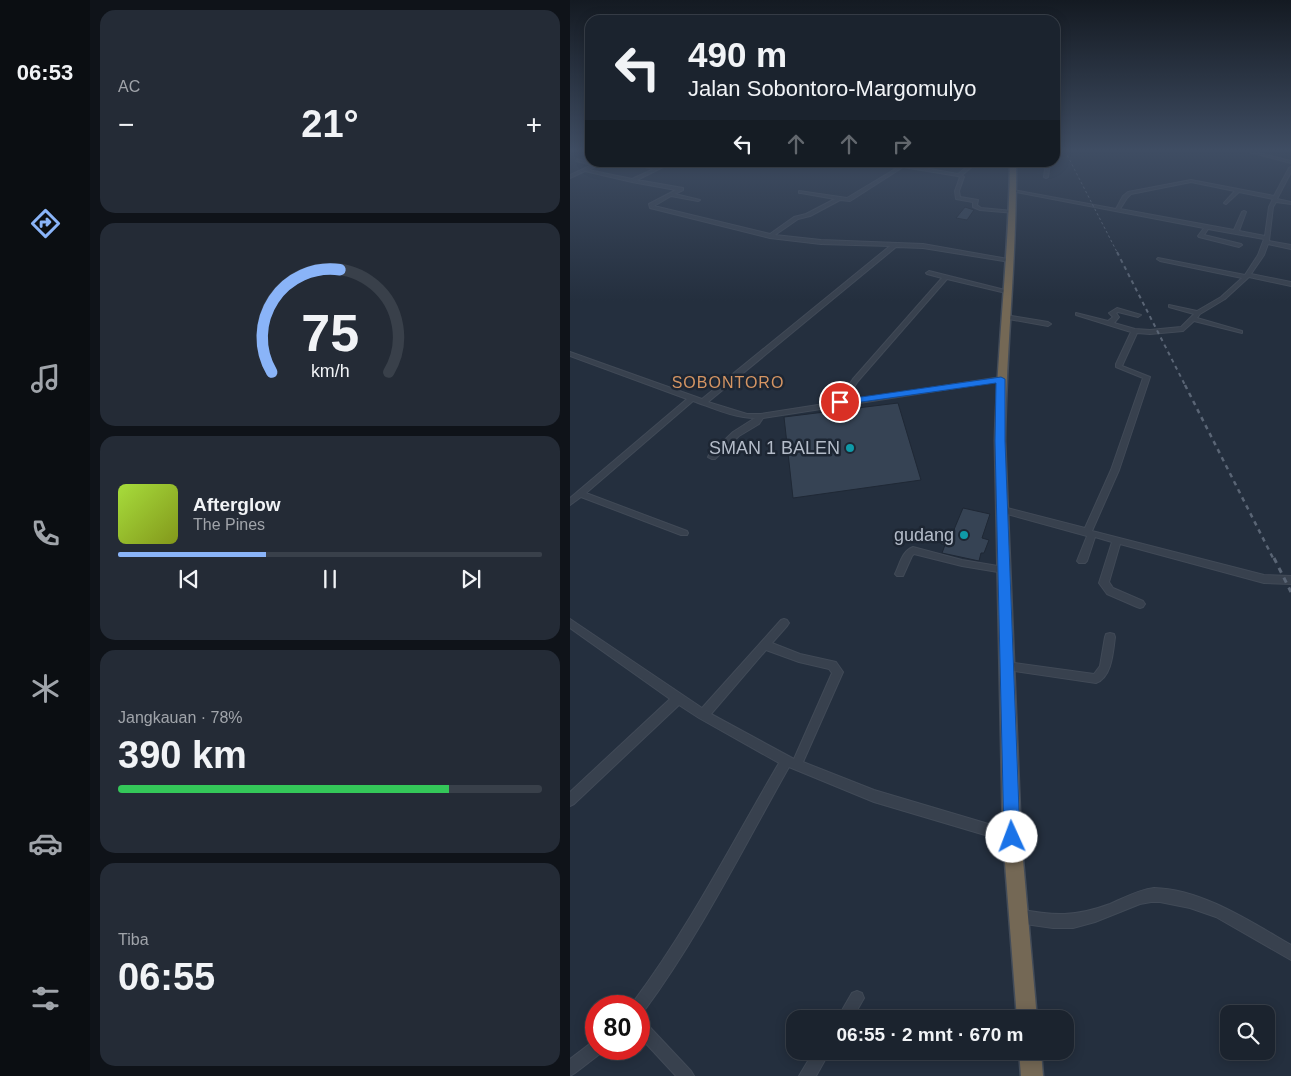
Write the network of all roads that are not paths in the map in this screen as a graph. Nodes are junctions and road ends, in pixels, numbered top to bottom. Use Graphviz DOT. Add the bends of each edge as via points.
graph roads {
  1 [pos="660,201"];
  2 [pos="835,201"];
  3 [pos="976,201"];
  4 [pos="1013,201"];
  5 [pos="1066,201"];
  6 [pos="1122,201"];
  7 [pos="1274,201"];
  8 [pos="1117,210"];
  9 [pos="1013,212"];
  10 [pos="1244,212"];
  11 [pos="1206,227"];
  12 [pos="1236,232"];
  13 [pos="770,236"];
  14 [pos="1266,240"];
  15 [pos="896,244"];
  16 [pos="1239,245"];
  17 [pos="1291,248"];
  18 [pos="1160,259"];
  19 [pos="1008,261"];
  20 [pos="929,273"];
  21 [pos="1247,276"];
  22 [pos="946,277"];
  23 [pos="1291,284"];
  24 [pos="1006,291"];
  25 [pos="1171,306"];
  26 [pos="1078,314"];
  27 [pos="1138,315"];
  28 [pos="1195,316"];
  29 [pos="1005,318"];
  30 [pos="1110,323"];
  31 [pos="1048,324"];
  32 [pos="1136,331"];
  33 [pos="1240,332"];
  34 [pos="570,354"];
  35 [pos="1001,379"];
  36 [pos="693,398"];
  37 [pos="703,402"];
  38 [pos="840,402"];
  39 [pos="761,416"];
  40 [pos="712,457"];
  41 [pos="580,494"];
  42 [pos="570,502"];
  43 [pos="1003,510"];
  44 [pos="684,533"];
  45 [pos="1089,533"];
  46 [pos="1117,541"];
  47 [pos="1082,561"];
  48 [pos="1004,570"];
  49 [pos="900,574"];
  50 [pos="1291,580"];
  51 [pos="1140,604"];
  52 [pos="570,623"];
  53 [pos="784,623"];
  54 [pos="1110,637"];
  55 [pos="765,645"];
  56 [pos="1007,666"];
  57 [pos="678,699"];
  58 [pos="703,715"];
  59 [pos="791,764"];
  60 [pos="570,800"];
  61 [pos="1012,837"];
  62 [pos="1017,916"];
  63 [pos="1291,953"];
  64 [pos="647,995"];
  65 [pos="857,998"];
  66 [pos="850,1010"];
  67 [pos="1026,1010"];
  68 [pos="650,1038"];
  69 [pos="585,1056"];
  70 [pos="817,1060"];
  71 [pos="1031,1060"];
  72 [pos="570,1068"];
  73 [pos="686,1076"];
  74 [pos="807,1076"];
  75 [pos="1032,1076"];
  1 -- 13 [label="street" via="651,206"];
  2 -- 13 [label="street" via="808,216 796,218"];
  3 -- 9 [label="street" via="974,206 980,209"];
  4 -- 9 [label="highway"];
  5 -- 8 [label="street"];
  6 -- 8 [label="street"];
  7 -- 14 [label="street"];
  8 -- 11 [label="street"];
  9 -- 19 [label="highway"];
  10 -- 12 [label="street"];
  11 -- 12 [label="street"];
  11 -- 16 [label="street" via="1200,235 1202,237"];
  12 -- 14 [label="street"];
  13 -- 15 [label="street" via="821,242"];
  14 -- 17 [label="street"];
  14 -- 21 [label="street" via="1261,255"];
  15 -- 19 [label="street"];
  15 -- 37 [label="street"];
  18 -- 21 [label="street"];
  19 -- 24 [label="highway"];
  20 -- 22 [label="street"];
  21 -- 23 [label="street"];
  21 -- 28 [label="street" via="1223,298"];
  22 -- 24 [label="street"];
  22 -- 38 [label="street" via="855,380"];
  24 -- 29 [label="highway"];
  25 -- 28 [label="street"];
  26 -- 30 [label="street"];
  27 -- 30 [label="street" via="1117,310 1112,313 1116,317"];
  28 -- 32 [label="street" via="1180,330"];
  28 -- 33 [label="street"];
  29 -- 31 [label="street"];
  29 -- 35 [label="highway"];
  30 -- 32 [label="street"];
  32 -- 45 [label="street" via="1119,367 1147,377"];
  34 -- 36 [label="street"];
  35 -- 38 [label="street"];
  35 -- 43 [label="highway"];
  36 -- 37 [label="street"];
  36 -- 41 [label="street"];
  37 -- 39 [label="street" via="742,415"];
  38 -- 39 [label="street"];
  39 -- 40 [label="street" via="740,430"];
  41 -- 42 [label="street"];
  41 -- 44 [label="street"];
  43 -- 45 [label="street"];
  43 -- 48 [label="highway"];
  45 -- 46 [label="street"];
  45 -- 47 [label="street"];
  46 -- 50 [label="street" via="1264,579"];
  46 -- 51 [label="street" via="1104,583 1110,592"];
  48 -- 49 [label="street" via="914,550 908,554"];
  48 -- 56 [label="highway"];
  52 -- 57 [label="street"];
  53 -- 55 [label="street"];
  54 -- 56 [label="street" via="1103,670 1096,679"];
  55 -- 58 [label="street"];
  55 -- 59 [label="street" via="799,658 832,665 838,672"];
  56 -- 61 [label="highway"];
  57 -- 58 [label="street"];
  57 -- 60 [label="street"];
  58 -- 59 [label="street"];
  59 -- 61 [label="street" via="874,796"];
  59 -- 64 [label="street" via="759,807 724,875 672,962"];
  61 -- 62 [label="highway"];
  62 -- 63 [label="street" via="1056,923 1073,922 1098,916 1140,898 1158,895 1187,900 1224,914"];
  62 -- 67 [label="highway"];
  65 -- 66 [label="street"];
  68 -- 73 [label="street"];
  69 -- 72 [label="street"];
  70 -- 74 [label="street"];
  71 -- 75 [label="highway"];
}
